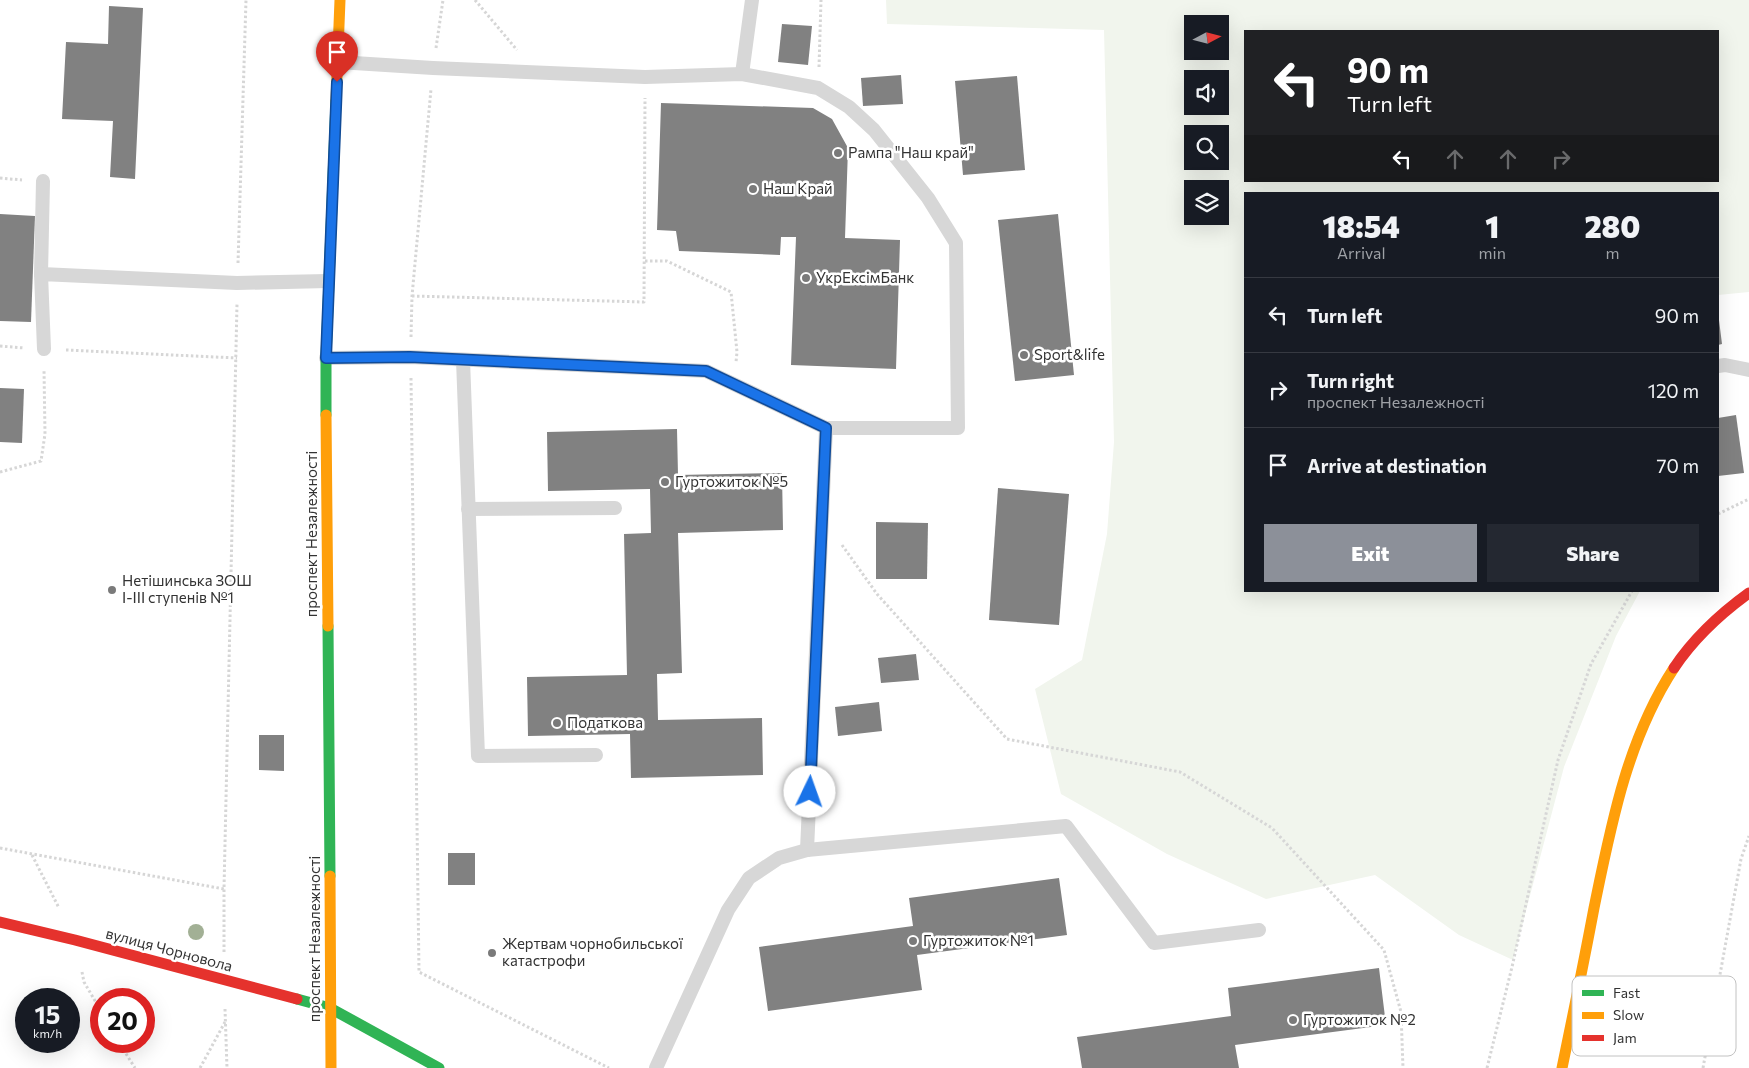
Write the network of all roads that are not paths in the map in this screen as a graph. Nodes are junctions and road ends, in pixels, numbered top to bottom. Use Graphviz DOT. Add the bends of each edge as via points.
graph roads {
  1 [pos="340,0"];
  2 [pos="752,0"];
  3 [pos="338,62"];
  4 [pos="742,74"];
  5 [pos="43,180"];
  6 [pos="41,274"];
  7 [pos="328,281"];
  8 [pos="44,349"];
  9 [pos="326,358"];
  10 [pos="463,360"];
  11 [pos="1719,366"];
  12 [pos="1749,370"];
  13 [pos="826,428"];
  14 [pos="616,508"];
  15 [pos="468,509"];
  16 [pos="1749,592"];
  17 [pos="596,755"];
  18 [pos="808,850"];
  19 [pos="0,922"];
  20 [pos="1259,930"];
  21 [pos="1581,976"];
  22 [pos="330,1008"];
  23 [pos="1572,1019"];
  24 [pos="331,1068"];
  25 [pos="440,1068"];
  26 [pos="656,1068"];
  27 [pos="1562,1068"];
  1 -- 3 [label="main road, проспект Незалежності"];
  2 -- 4 [label="lane"];
  3 -- 4 [label="lane" via="645,77"];
  3 -- 7 [label="main road, проспект Незалежності"];
  4 -- 13 [label="lane" via="818,88 849,107 874,130 928,198 956,243 958,428"];
  5 -- 6 [label="lane"];
  6 -- 7 [label="lane" via="237,283"];
  6 -- 8 [label="lane"];
  7 -- 9 [label="main road, проспект Незалежності"];
  9 -- 10 [label="lane"];
  9 -- 22 [label="main road, проспект Незалежності"];
  10 -- 13 [label="lane" via="706,371"];
  10 -- 15 [label="lane"];
  11 -- 12 [label="lane"];
  13 -- 18 [label="lane"];
  14 -- 15 [label="lane"];
  15 -- 17 [label="lane" via="478,756"];
  16 -- 21 [label="main road" via="1707,627 1681,657 1658,695 1628,762 1612,821"];
  18 -- 20 [label="lane" via="1066,826 1154,943"];
  18 -- 26 [label="lane" via="779,858 749,878 728,910"];
  19 -- 22 [label="main road, вулиця Чорновола"];
  22 -- 24 [label="main road, проспект Незалежності"];
  22 -- 25 [label="main road, вулиця Чорновола"];
  23 -- 27 [label="main road"];
}
